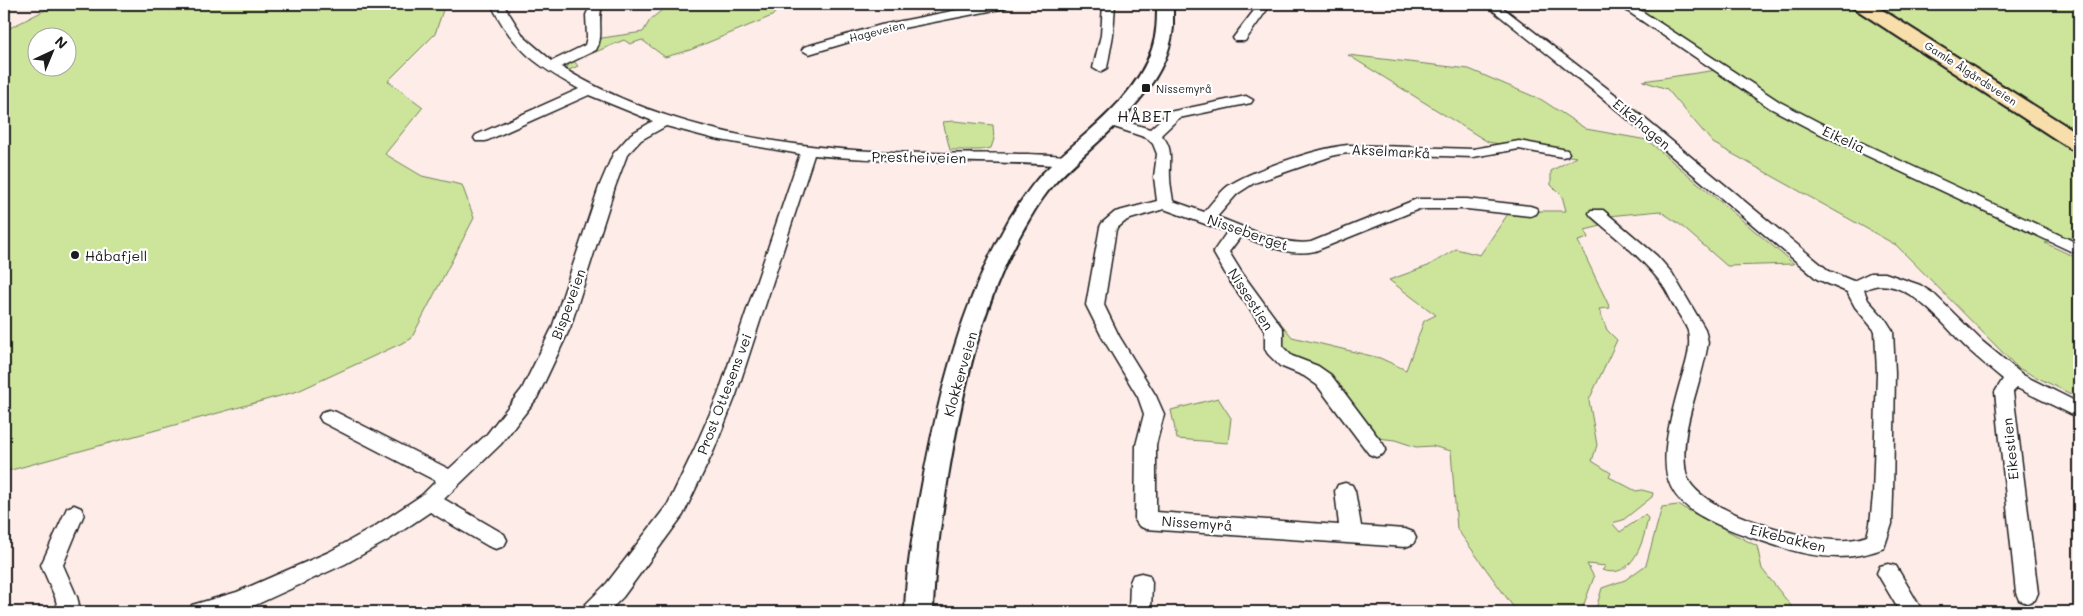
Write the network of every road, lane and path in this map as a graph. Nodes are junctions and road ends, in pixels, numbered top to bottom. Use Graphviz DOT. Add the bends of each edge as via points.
graph roads {
  1 [pos="498,4"];
  2 [pos="597,4"];
  3 [pos="1005,4"];
  4 [pos="1108,4"];
  5 [pos="1165,4"];
  6 [pos="1265,4"];
  7 [pos="1490,4"];
  8 [pos="1623,4"];
  9 [pos="1861,4"];
  10 [pos="1240,38"];
  11 [pos="809,50"];
  12 [pos="551,67"];
  13 [pos="1100,68"];
  14 [pos="588,90"];
  15 [pos="1246,100"];
  16 [pos="664,121"];
  17 [pos="1110,121"];
  18 [pos="1152,135"];
  19 [pos="481,138"];
  20 [pos="2079,144"];
  21 [pos="808,152"];
  22 [pos="1562,153"];
  23 [pos="1068,161"];
  24 [pos="1165,204"];
  25 [pos="1530,211"];
  26 [pos="1597,213"];
  27 [pos="1208,218"];
  28 [pos="1237,230"];
  29 [pos="2079,250"];
  30 [pos="1854,288"];
  31 [pos="2016,380"];
  32 [pos="2079,412"];
  33 [pos="329,417"];
  34 [pos="1376,449"];
  35 [pos="452,480"];
  36 [pos="1346,491"];
  37 [pos="429,501"];
  38 [pos="74,514"];
  39 [pos="1351,533"];
  40 [pos="1405,538"];
  41 [pos="496,540"];
  42 [pos="1888,574"];
  43 [pos="1141,582"];
  44 [pos="2027,593"];
  45 [pos="70,612"];
  46 [pos="200,612"];
  47 [pos="593,612"];
  48 [pos="919,612"];
  49 [pos="1140,612"];
  50 [pos="1912,612"];
  1 -- 12 [label="street, Prestheiveien" via="519,40"];
  2 -- 12 [label="street" via="591,15 594,38 590,47"];
  3 -- 11 [label="street, Hageveien" via="881,28"];
  4 -- 13 [label="street"];
  5 -- 17 [label="street" via="1161,45 1153,63"];
  6 -- 10 [label="street"];
  7 -- 30 [label="street, Eikehagen" via="1616,102 1823,275"];
  8 -- 29 [label="street, Eikelia" via="1775,105"];
  9 -- 20 [label="main road, Gamle Ålgårdsveien"];
  12 -- 14 [label="street, Prestheiveien"];
  14 -- 16 [label="street, Prestheiveien" via="618,105"];
  14 -- 19 [label="street"];
  15 -- 18 [label="street" via="1174,115"];
  16 -- 21 [label="street, Prestheiveien"];
  16 -- 35 [label="street, Bispeveien" via="636,137 620,154 561,328 530,393 494,439"];
  17 -- 18 [label="street"];
  17 -- 23 [label="street"];
  18 -- 24 [label="street" via="1160,142 1164,154"];
  21 -- 23 [label="street, Prestheiveien"];
  21 -- 47 [label="street, Prost Ottesens vei" via="727,395 704,450 676,509 615,590"];
  22 -- 27 [label="street, Akselmarkå" via="1520,145 1473,153 1333,150 1248,180 1231,190"];
  23 -- 48 [label="street, Klokkerveien" via="1044,184 1019,218 999,256 970,335 943,434 928,524"];
  24 -- 27 [label="street, Nisseberget"];
  24 -- 39 [label="street, Nissemyrå" via="1121,216 1108,227 1095,305 1154,414 1146,445 1146,520"];
  25 -- 28 [label="street, Nisseberget" via="1467,204 1417,204 1300,249"];
  26 -- 30 [label="street, Eikebakken" via="1666,277 1696,329 1697,355 1674,449 1675,473 1681,489 1697,503 1735,524 1777,538 1831,549 1865,547 1876,542 1882,514 1884,331 1861,303"];
  27 -- 28 [label="street, Nisseberget"];
  28 -- 34 [label="street, Nissestien" via="1221,252 1274,329 1274,348 1286,360 1324,380"];
  30 -- 31 [label="street" via="1870,279 1885,279 1914,289 1928,298 1976,347"];
  31 -- 32 [label="street"];
  31 -- 44 [label="street, Eikestien" via="2004,392"];
  33 -- 35 [label="street"];
  35 -- 37 [label="street, Bispeveien"];
  36 -- 39 [label="street"];
  37 -- 41 [label="street"];
  37 -- 46 [label="street, Bispeveien" via="337,558 241,601"];
  38 -- 45 [label="street" via="52,565"];
  39 -- 40 [label="street, Nissemyrå"];
  42 -- 50 [label="street"];
  43 -- 49 [label="street"];
}
